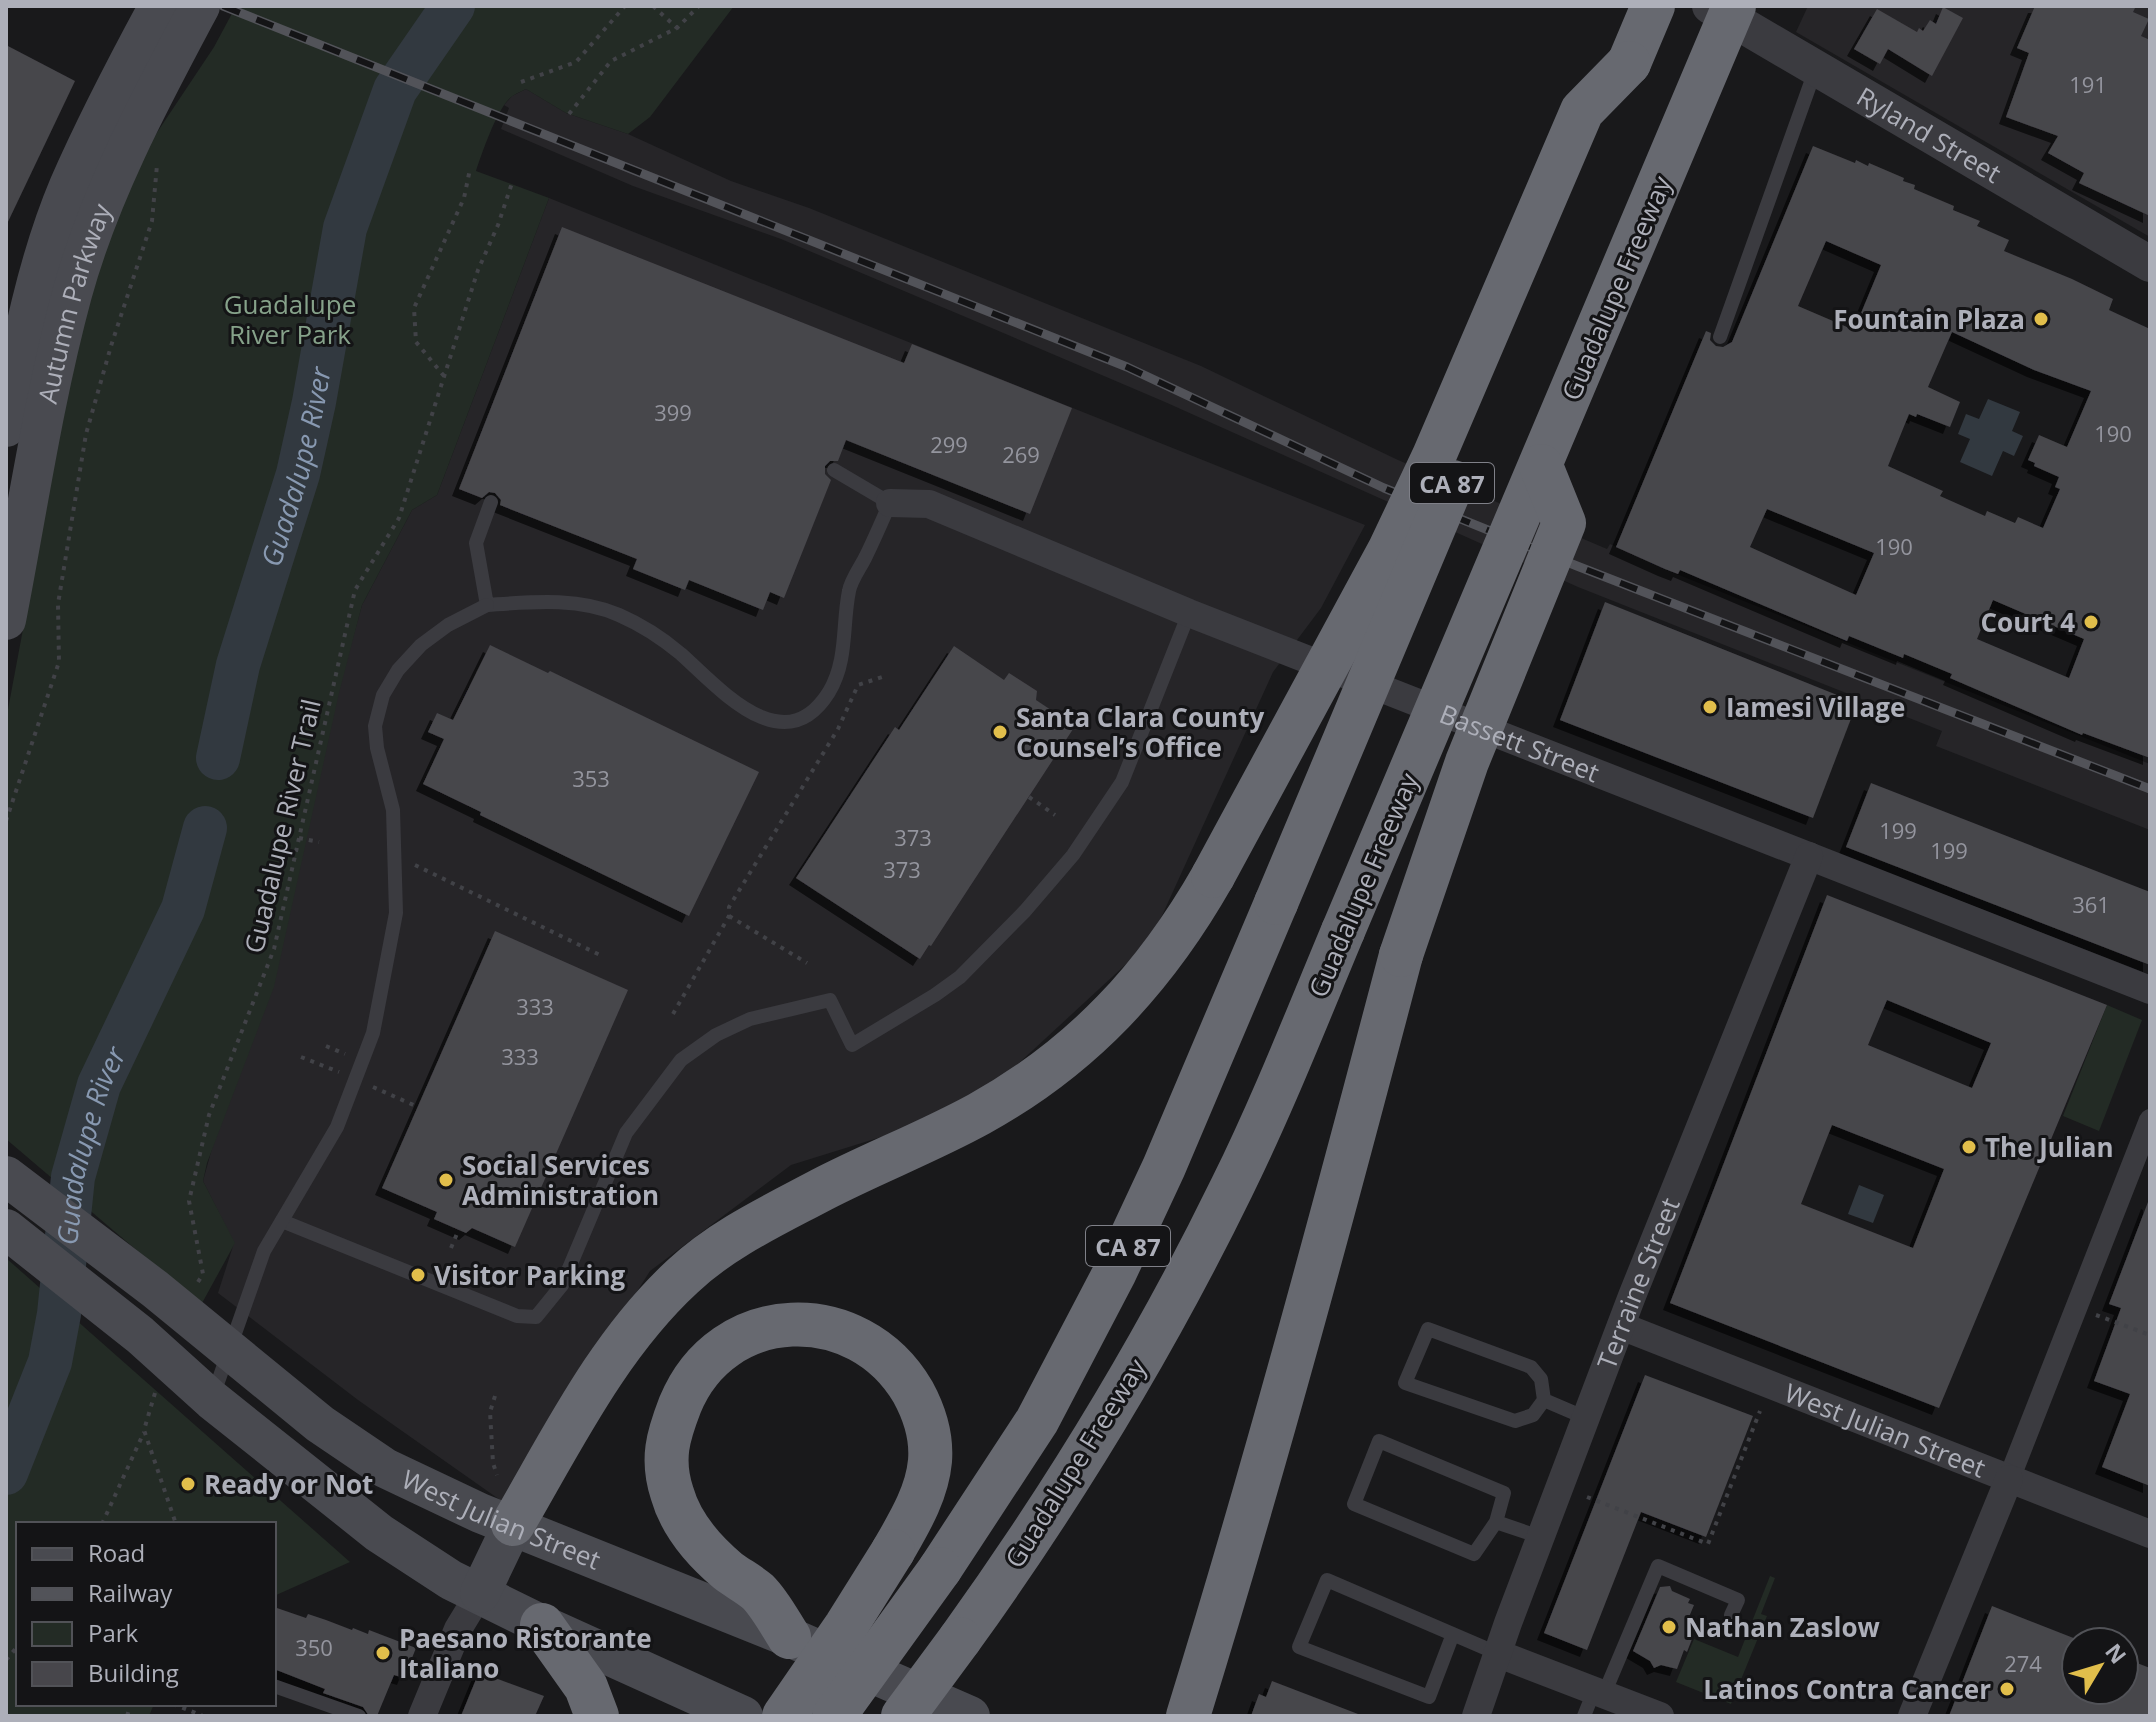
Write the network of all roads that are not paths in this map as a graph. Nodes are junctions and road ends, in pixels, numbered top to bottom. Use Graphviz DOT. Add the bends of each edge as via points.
graph roads {
  1 [pos="159,6"];
  2 [pos="200,6"];
  3 [pos="1653,6"];
  4 [pos="1710,6"];
  5 [pos="1734,6"];
  6 [pos="1629,63"];
  7 [pos="1816,68"];
  8 [pos="2150,264"];
  9 [pos="1720,337"];
  10 [pos="25,406"];
  11 [pos="1541,466"];
  12 [pos="834,470"];
  13 [pos="491,502"];
  14 [pos="890,503"];
  15 [pos="487,605"];
  16 [pos="1189,613"];
  17 [pos="6,620"];
  18 [pos="1809,856"];
  19 [pos="2150,990"];
  20 [pos="2150,1120"];
  21 [pos="6,1176"];
  22 [pos="282,1221"];
  23 [pos="6,1229"];
  24 [pos="1621,1326"];
  25 [pos="228,1350"];
  26 [pos="212,1400"];
  27 [pos="1544,1400"];
  28 [pos="1586,1418"];
  29 [pos="2009,1479"];
  30 [pos="1496,1522"];
  31 [pos="513,1524"];
  32 [pos="2150,1534"];
  33 [pos="1540,1537"];
  34 [pos="480,1593"];
  35 [pos="1731,1615"];
  36 [pos="542,1625"];
  37 [pos="1453,1634"];
  38 [pos="789,1637"];
  39 [pos="1499,1654"];
  40 [pos="276,1687"];
  41 [pos="1594,1700"];
  42 [pos="359,1716"];
  43 [pos="422,1716"];
  44 [pos="597,1716"];
  45 [pos="743,1716"];
  46 [pos="784,1716"];
  47 [pos="834,1716"];
  48 [pos="903,1716"];
  49 [pos="970,1716"];
  50 [pos="1188,1716"];
  51 [pos="1476,1716"];
  52 [pos="1660,1716"];
  53 [pos="1912,1716"];
  1 -- 10 [label="main road, Autumn Parkway" via="113,92 50,242 21,347"];
  2 -- 10 [label="main road, Autumn Parkway" via="143,113"];
  3 -- 6 [label="highway, Guadalupe Freeway / CA 87"];
  4 -- 7 [label="street, Ryland Street"];
  5 -- 11 [label="highway, Guadalupe Freeway / CA 87, bridge"];
  6 -- 31 [label="highway, bridge" via="1582,111 1390,549 1213,876 1149,975 1103,1024 1037,1078 978,1115 767,1219 684,1274 605,1367"];
  6 -- 47 [label="highway, Guadalupe Freeway / CA 87, bridge" via="1164,1167 1115,1272 1037,1421"];
  7 -- 8 [label="street, Ryland Street"];
  7 -- 9 [label="lane"];
  10 -- 17 [label="main road, Autumn Parkway"];
  11 -- 48 [label="highway, Guadalupe Freeway / CA 87, bridge" via="1232,1187 1109,1414 995,1590"];
  11 -- 50 [label="highway, bridge" via="1564,523 1467,762 1401,955"];
  12 -- 14 [label="lane"];
  13 -- 15 [label="lane" via="476,543"];
  14 -- 15 [label="lane" via="849,588 844,652 830,691 801,719 768,720 740,707 653,632 617,614 553,602"];
  14 -- 16 [label="street, Bassett Street" via="929,504"];
  15 -- 22 [label="lane" via="421,645 383,695 375,726 393,810 396,913 376,1019 337,1127"];
  16 -- 18 [label="street, Bassett Street"];
  16 -- 22 [label="lane" via="1122,782 1073,855 1025,911 960,977 852,1045 830,1000 750,1019 681,1060 626,1133 562,1285 536,1317 517,1316"];
  18 -- 19 [label="street, Bassett Street"];
  18 -- 24 [label="street, Terraine Street"];
  20 -- 29 [label="street"];
  21 -- 25 [label="main road, West Julian Street"];
  22 -- 25 [label="lane" via="264,1251"];
  23 -- 26 [label="main road" via="140,1335"];
  24 -- 28 [label="street, Terraine Street"];
  24 -- 29 [label="street, West Julian Street"];
  25 -- 26 [label="lane"];
  25 -- 31 [label="main road, West Julian Street" via="385,1468"];
  26 -- 34 [label="main road" via="379,1533"];
  27 -- 27 [label="lane" via="1541,1379 1531,1367 1428,1329 1405,1383 1515,1421 1533,1415"];
  27 -- 28 [label="lane"];
  28 -- 33 [label="street, Terraine Street"];
  29 -- 32 [label="street, West Julian Street"];
  29 -- 53 [label="street"];
  30 -- 30 [label="lane" via="1504,1493 1379,1441 1354,1504 1474,1554"];
  30 -- 33 [label="lane"];
  31 -- 34 [label="main road"];
  31 -- 38 [label="main road, West Julian Street"];
  33 -- 39 [label="street, Terraine Street"];
  34 -- 36 [label="main road"];
  34 -- 43 [label="street" via="458,1629"];
  35 -- 41 [label="lane" via="1738,1600 1658,1566"];
  36 -- 44 [label="highway" via="586,1687"];
  36 -- 45 [label="main road"];
  37 -- 37 [label="lane" via="1429,1697 1299,1647 1327,1580"];
  37 -- 39 [label="lane"];
  38 -- 46 [label="highway, bridge" via="759,1593 691,1533 672,1493 667,1438 691,1385 728,1344 762,1328 827,1325 887,1357 908,1384 930,1435 930,1462 917,1507 893,1551"];
  38 -- 49 [label="main road, West Julian Street"];
  39 -- 41 [label="street"];
  39 -- 51 [label="street, Terraine Street"];
  40 -- 42 [label="lane"];
  41 -- 52 [label="street"];
}
